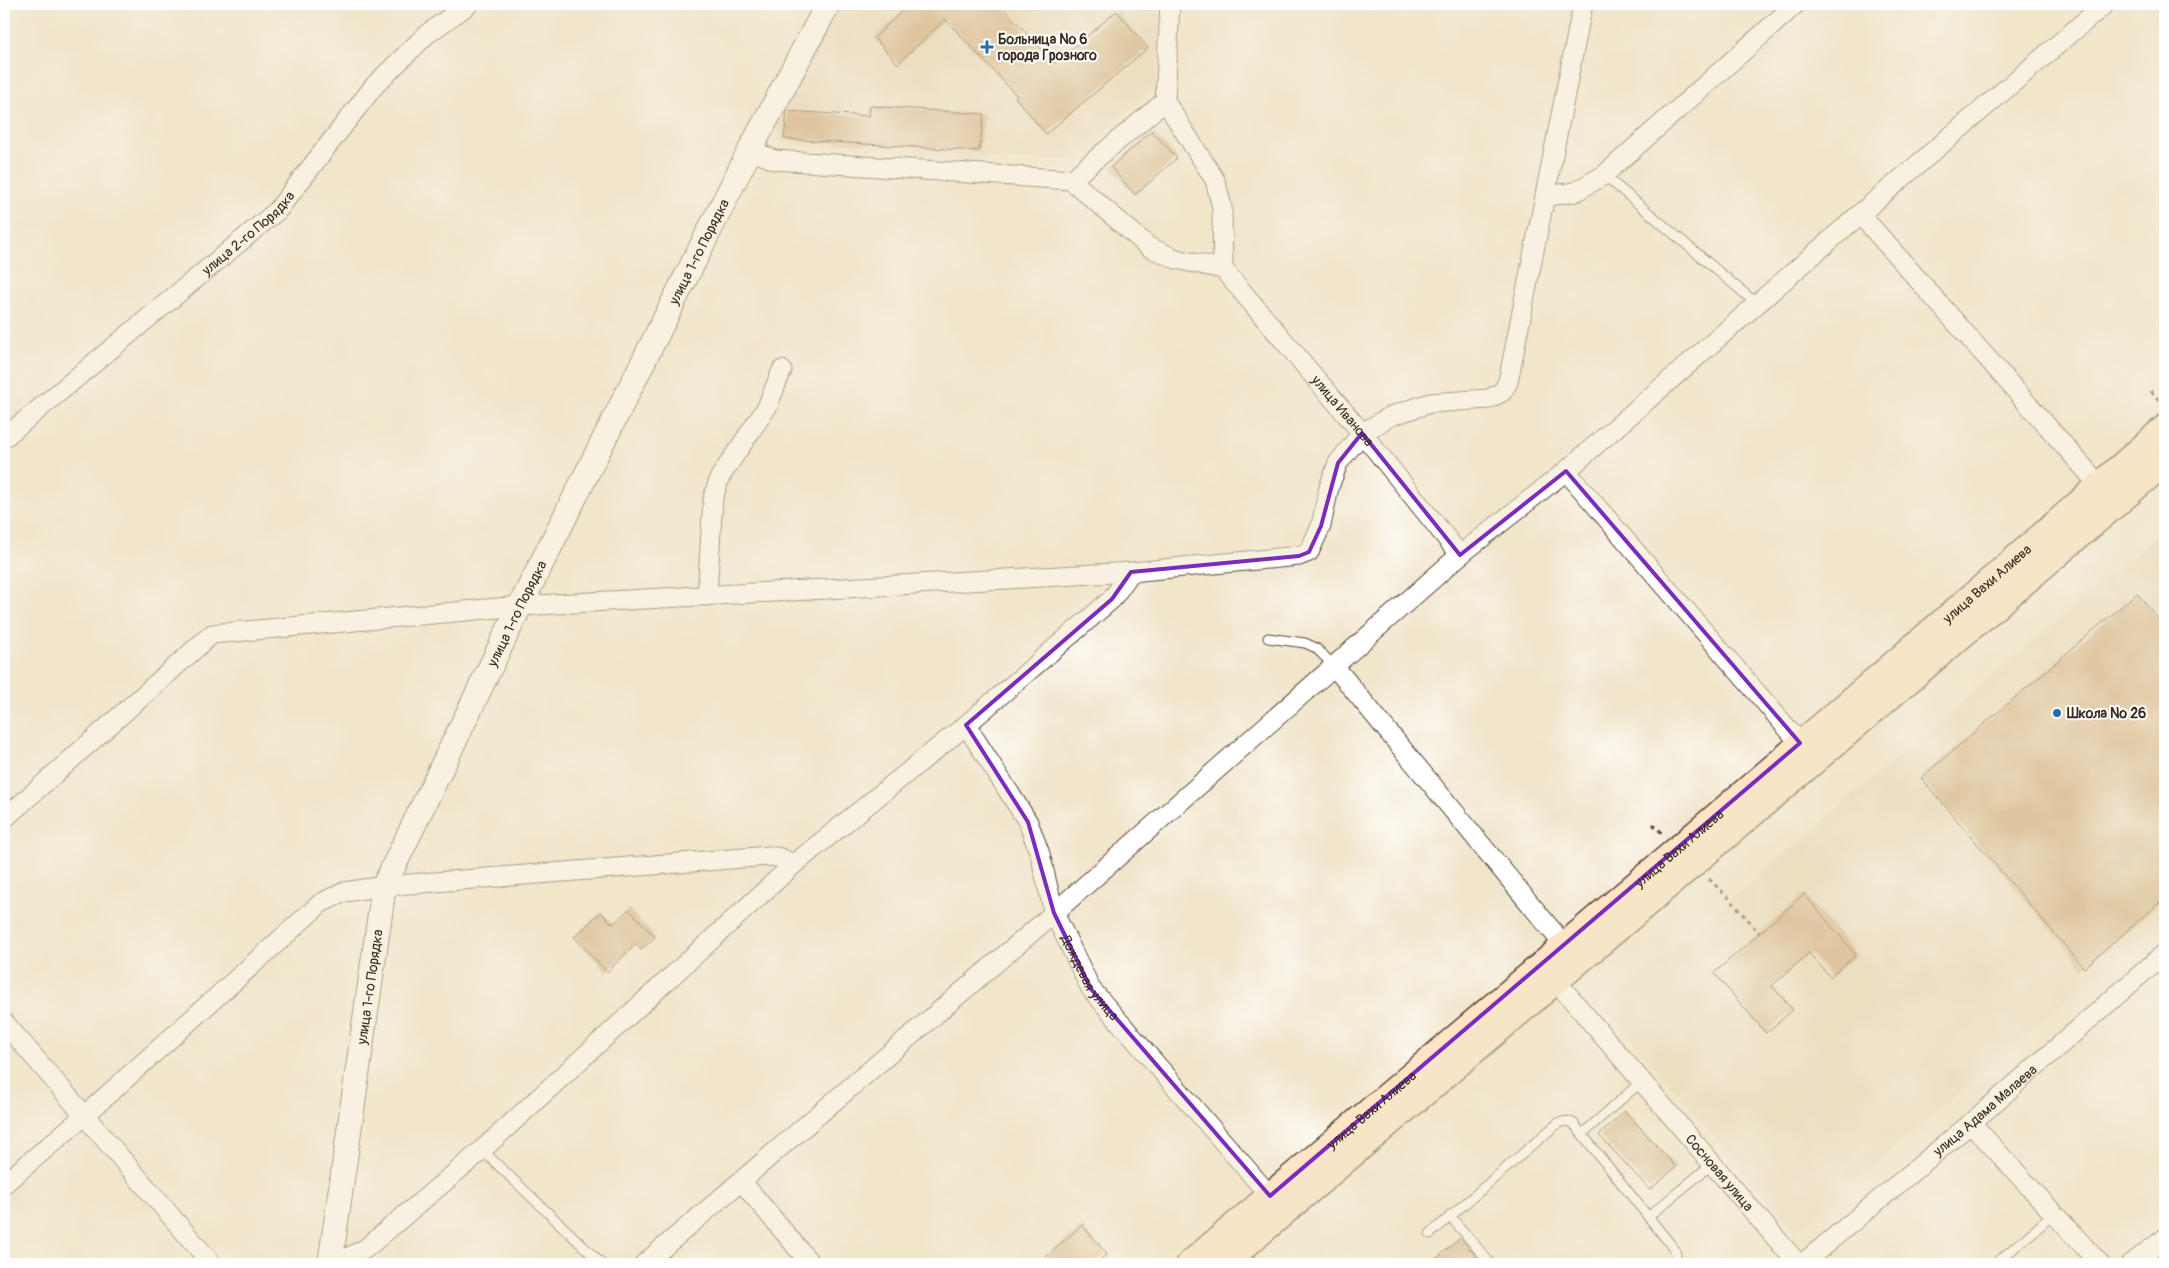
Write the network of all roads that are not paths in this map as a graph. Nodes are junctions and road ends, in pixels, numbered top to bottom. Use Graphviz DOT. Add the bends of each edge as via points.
graph roads {
  1 [pos="469,4"];
  2 [pos="828,4"];
  3 [pos="1170,4"];
  4 [pos="1583,4"];
  5 [pos="1796,4"];
  6 [pos="2105,4"];
  7 [pos="1164,101"];
  8 [pos="750,150"];
  9 [pos="1604,175"];
  10 [pos="1071,180"];
  11 [pos="1546,196"];
  12 [pos="1860,214"];
  13 [pos="1223,268"];
  14 [pos="1757,304"];
  15 [pos="782,370"];
  16 [pos="2165,428"];
  17 [pos="1362,433"];
  18 [pos="4,438"];
  19 [pos="2164,467"];
  20 [pos="1566,471"];
  21 [pos="2100,486"];
  22 [pos="1460,555"];
  23 [pos="1131,572"];
  24 [pos="707,596"];
  25 [pos="520,606"];
  26 [pos="1268,638"];
  27 [pos="1334,666"];
  28 [pos="966,726"];
  29 [pos="1800,743"];
  30 [pos="4,819"];
  31 [pos="793,865"];
  32 [pos="384,886"];
  33 [pos="1054,913"];
  34 [pos="1564,946"];
  35 [pos="2165,953"];
  36 [pos="1556,982"];
  37 [pos="4,1022"];
  38 [pos="1642,1081"];
  39 [pos="84,1116"];
  40 [pos="1971,1124"];
  41 [pos="1582,1134"];
  42 [pos="482,1150"];
  43 [pos="1712,1164"];
  44 [pos="742,1182"];
  45 [pos="4,1184"];
  46 [pos="1270,1196"];
  47 [pos="2054,1214"];
  48 [pos="1450,1216"];
  49 [pos="1648,1217"];
  50 [pos="1430,1234"];
  51 [pos="2165,1238"];
  52 [pos="212,1264"];
  53 [pos="330,1264"];
  54 [pos="334,1264"];
  55 [pos="602,1264"];
  56 [pos="644,1264"];
  57 [pos="811,1264"];
  58 [pos="1190,1264"];
  59 [pos="1223,1264"];
  60 [pos="1492,1264"];
  61 [pos="1676,1264"];
  62 [pos="1798,1264"];
  63 [pos="1802,1264"];
  64 [pos="1995,1264"];
  65 [pos="2100,1264"];
  66 [pos="2131,1264"];
  1 -- 18 [label="street, улица 2-го Порядка" via="427,34 374,86 277,211"];
  2 -- 8 [label="street, улица 1-го Порядка"];
  3 -- 7 [label="street"];
  4 -- 11 [label="street"];
  5 -- 9 [label="street"];
  6 -- 12 [label="street"];
  7 -- 10 [label="street"];
  7 -- 13 [label="street" via="1214,180 1222,207"];
  8 -- 10 [label="street" via="775,160"];
  8 -- 25 [label="street, улица 1-го Порядка"];
  9 -- 11 [label="street" via="1575,192"];
  9 -- 14 [label="lane"];
  10 -- 13 [label="street" via="1149,247 1176,259"];
  11 -- 17 [label="street" via="1508,382 1502,392 1489,399 1430,403 1392,416"];
  12 -- 14 [label="street"];
  12 -- 21 [label="street"];
  13 -- 17 [label="street, улица Иванова"];
  14 -- 20 [label="street"];
  15 -- 24 [label="street" via="767,407 720,477 713,498"];
  16 -- 21 [label="main road, улица Вахи Алиева"];
  17 -- 22 [label="street, улица Иванова"];
  17 -- 23 [label="street" via="1338,463 1329,487 1322,526 1309,552 1299,556"];
  19 -- 36 [label="main road, улица Вахи Алиева"];
  20 -- 22 [label="street"];
  20 -- 29 [label="street"];
  21 -- 29 [label="main road, улица Вахи Алиева"];
  22 -- 27 [label="street"];
  23 -- 24 [label="street"];
  23 -- 28 [label="street" via="1112,599"];
  24 -- 25 [label="street"];
  25 -- 30 [label="street" via="212,634"];
  25 -- 32 [label="street, улица 1-го Порядка"];
  26 -- 27 [label="lane" via="1305,643 1316,648"];
  27 -- 33 [label="street"];
  27 -- 34 [label="street"];
  28 -- 31 [label="street"];
  28 -- 33 [label="street, Дождевая улица" via="1028,822 1040,854"];
  29 -- 34 [label="main road, улица Вахи Алиева"];
  31 -- 32 [label="street" via="770,856"];
  31 -- 42 [label="street"];
  32 -- 39 [label="street" via="344,892 321,903"];
  32 -- 53 [label="street, улица 1-го Порядка"];
  33 -- 44 [label="street"];
  33 -- 46 [label="street, Дождевая улица" via="1091,989"];
  34 -- 46 [label="main road, улица Вахи Алиева"];
  35 -- 40 [label="street, улица Адама Малаева"];
  36 -- 38 [label="street, Сосновая улица"];
  36 -- 59 [label="main road, улица Вахи Алиева"];
  37 -- 39 [label="street"];
  38 -- 41 [label="lane"];
  38 -- 43 [label="street, Сосновая улица"];
  39 -- 45 [label="street"];
  39 -- 52 [label="street"];
  40 -- 47 [label="street"];
  40 -- 63 [label="street, улица Адама Малаева"];
  41 -- 48 [label="lane" via="1573,1123 1558,1123"];
  41 -- 49 [label="lane"];
  42 -- 54 [label="street" via="364,1249"];
  42 -- 55 [label="lane"];
  43 -- 49 [label="lane"];
  43 -- 62 [label="street, Сосновая улица"];
  44 -- 56 [label="street"];
  44 -- 57 [label="street"];
  46 -- 58 [label="main road, улица Вахи Алиева"];
  47 -- 64 [label="lane"];
  47 -- 65 [label="street"];
  48 -- 50 [label="lane"];
  48 -- 60 [label="lane"];
  49 -- 61 [label="lane" via="1675,1250"];
  51 -- 66 [label="street"];
}
